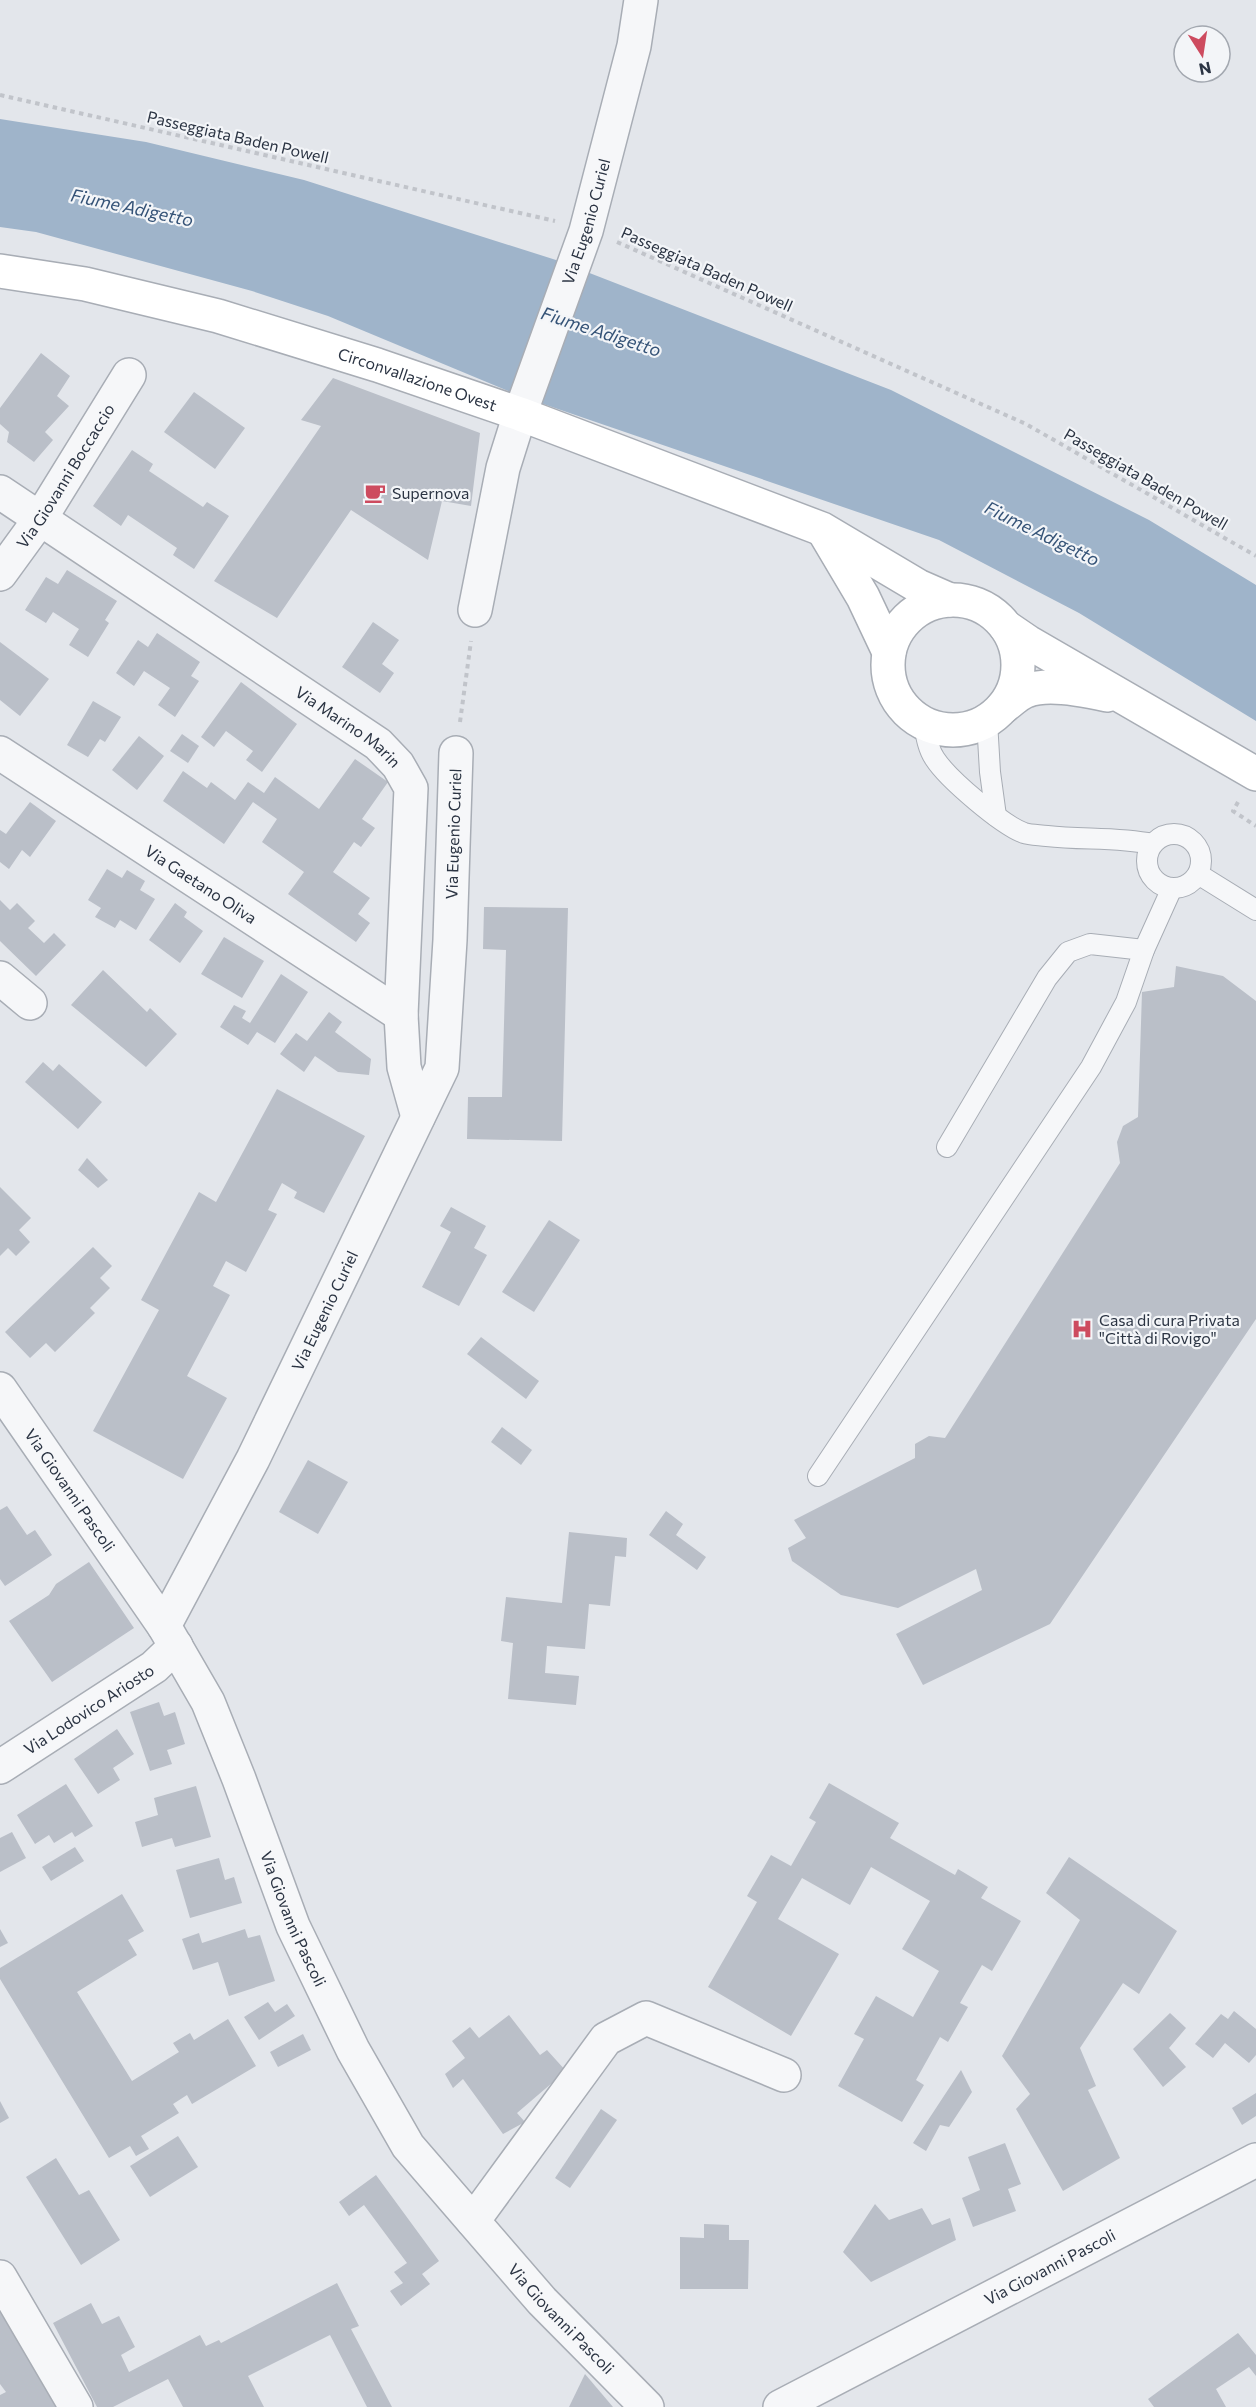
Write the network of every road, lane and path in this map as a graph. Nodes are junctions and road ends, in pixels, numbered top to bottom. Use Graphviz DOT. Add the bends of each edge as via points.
graph roads {
  1 [pos="641,0"];
  2 [pos="0,95"];
  3 [pos="584,235"];
  4 [pos="0,271"];
  5 [pos="129,375"];
  6 [pos="523,407"];
  7 [pos="0,492"];
  8 [pos="40,519"];
  9 [pos="822,529"];
  10 [pos="1256,556"];
  11 [pos="0,573"];
  12 [pos="950,600"];
  13 [pos="475,610"];
  14 [pos="1006,627"];
  15 [pos="889,652"];
  16 [pos="1132,701"];
  17 [pos="995,714"];
  18 [pos="924,724"];
  19 [pos="0,753"];
  20 [pos="456,753"];
  21 [pos="1256,774"];
  22 [pos="996,816"];
  23 [pos="1152,844"];
  24 [pos="1198,874"];
  25 [pos="1172,888"];
  26 [pos="1256,910"];
  27 [pos="1144,950"];
  28 [pos="0,978"];
  29 [pos="30,1003"];
  30 [pos="401,1014"];
  31 [pos="418,1117"];
  32 [pos="947,1147"];
  33 [pos="0,1389"];
  34 [pos="818,1476"];
  35 [pos="170,1636"];
  36 [pos="0,1767"];
  37 [pos="784,2075"];
  38 [pos="1256,2160"];
  39 [pos="473,2221"];
  40 [pos="0,2277"];
  41 [pos="76,2407"];
  42 [pos="647,2407"];
  43 [pos="780,2407"];
  1 -- 3 [label="street, Via Eugenio Curiel" via="634,46"];
  2 -- 3 [label="path, Passeggiata Baden Powell" via="563,223"];
  3 -- 6 [label="street, Via Eugenio Curiel"];
  3 -- 10 [label="path, Passeggiata Baden Powell" via="614,241 1026,424"];
  4 -- 6 [label="main road, Circonvallazione Ovest" via="85,284 218,316"];
  5 -- 8 [label="street, Via Giovanni Boccaccio"];
  6 -- 9 [label="main road, Circonvallazione Ovest"];
  6 -- 13 [label="street, Via Eugenio Curiel" via="503,468"];
  7 -- 8 [label="street, Via Marino Marin"];
  8 -- 11 [label="street, Via Giovanni Boccaccio"];
  8 -- 30 [label="street, Via Marino Marin" via="378,744 398,765 411,788"];
  9 -- 12 [label="main road, Circonvallazione Ovest" via="918,586"];
  9 -- 15 [label="main road" via="854,581"];
  12 -- 14 [label="main road" via="972,603 991,612"];
  12 -- 15 [label="main road" via="929,605 911,616 897,632"];
  13 -- 20 [label="path, Via Eugenio Curiel"];
  14 -- 16 [label="main road"];
  14 -- 17 [label="main road" via="1016,647 1018,668 1014,689"];
  15 -- 18 [label="main road" via="888,673 894,694"];
  16 -- 17 [label="main road" via="1086,690 1052,688 1027,691"];
  16 -- 21 [label="main road"];
  17 -- 18 [label="main road" via="966,729 945,730"];
  17 -- 22 [label="lane" via="990,772"];
  18 -- 22 [label="lane" via="935,759"];
  19 -- 30 [label="street, Via Gaetano Oliva"];
  20 -- 31 [label="street, Via Eugenio Curiel" via="442,1068"];
  22 -- 23 [label="lane" via="1023,832"];
  23 -- 24 [label="lane" via="1176,834 1193,841 1201,856"];
  23 -- 25 [label="lane" via="1148,869 1158,883"];
  24 -- 25 [label="lane" via="1185,886"];
  24 -- 26 [label="lane"];
  25 -- 27 [label="lane"];
  27 -- 32 [label="lane" via="1090,944 1068,952 1047,978"];
  27 -- 34 [label="lane" via="1126,1002 1091,1067"];
  28 -- 29 [label="street"];
  30 -- 31 [label="street, Via Marino Marin" via="404,1067"];
  31 -- 35 [label="street, Via Eugenio Curiel"];
  33 -- 35 [label="street, Via Giovanni Pascoli"];
  35 -- 36 [label="street, Via Lodovico Ariosto" via="154,1667"];
  35 -- 39 [label="street, Via Giovanni Pascoli" via="208,1702 293,1926 353,2050 408,2146"];
  37 -- 39 [label="street" via="646,2018 606,2039"];
  38 -- 43 [label="street, Via Giovanni Pascoli"];
  39 -- 42 [label="street, Via Giovanni Pascoli" via="542,2301"];
  40 -- 41 [label="street"];
}
